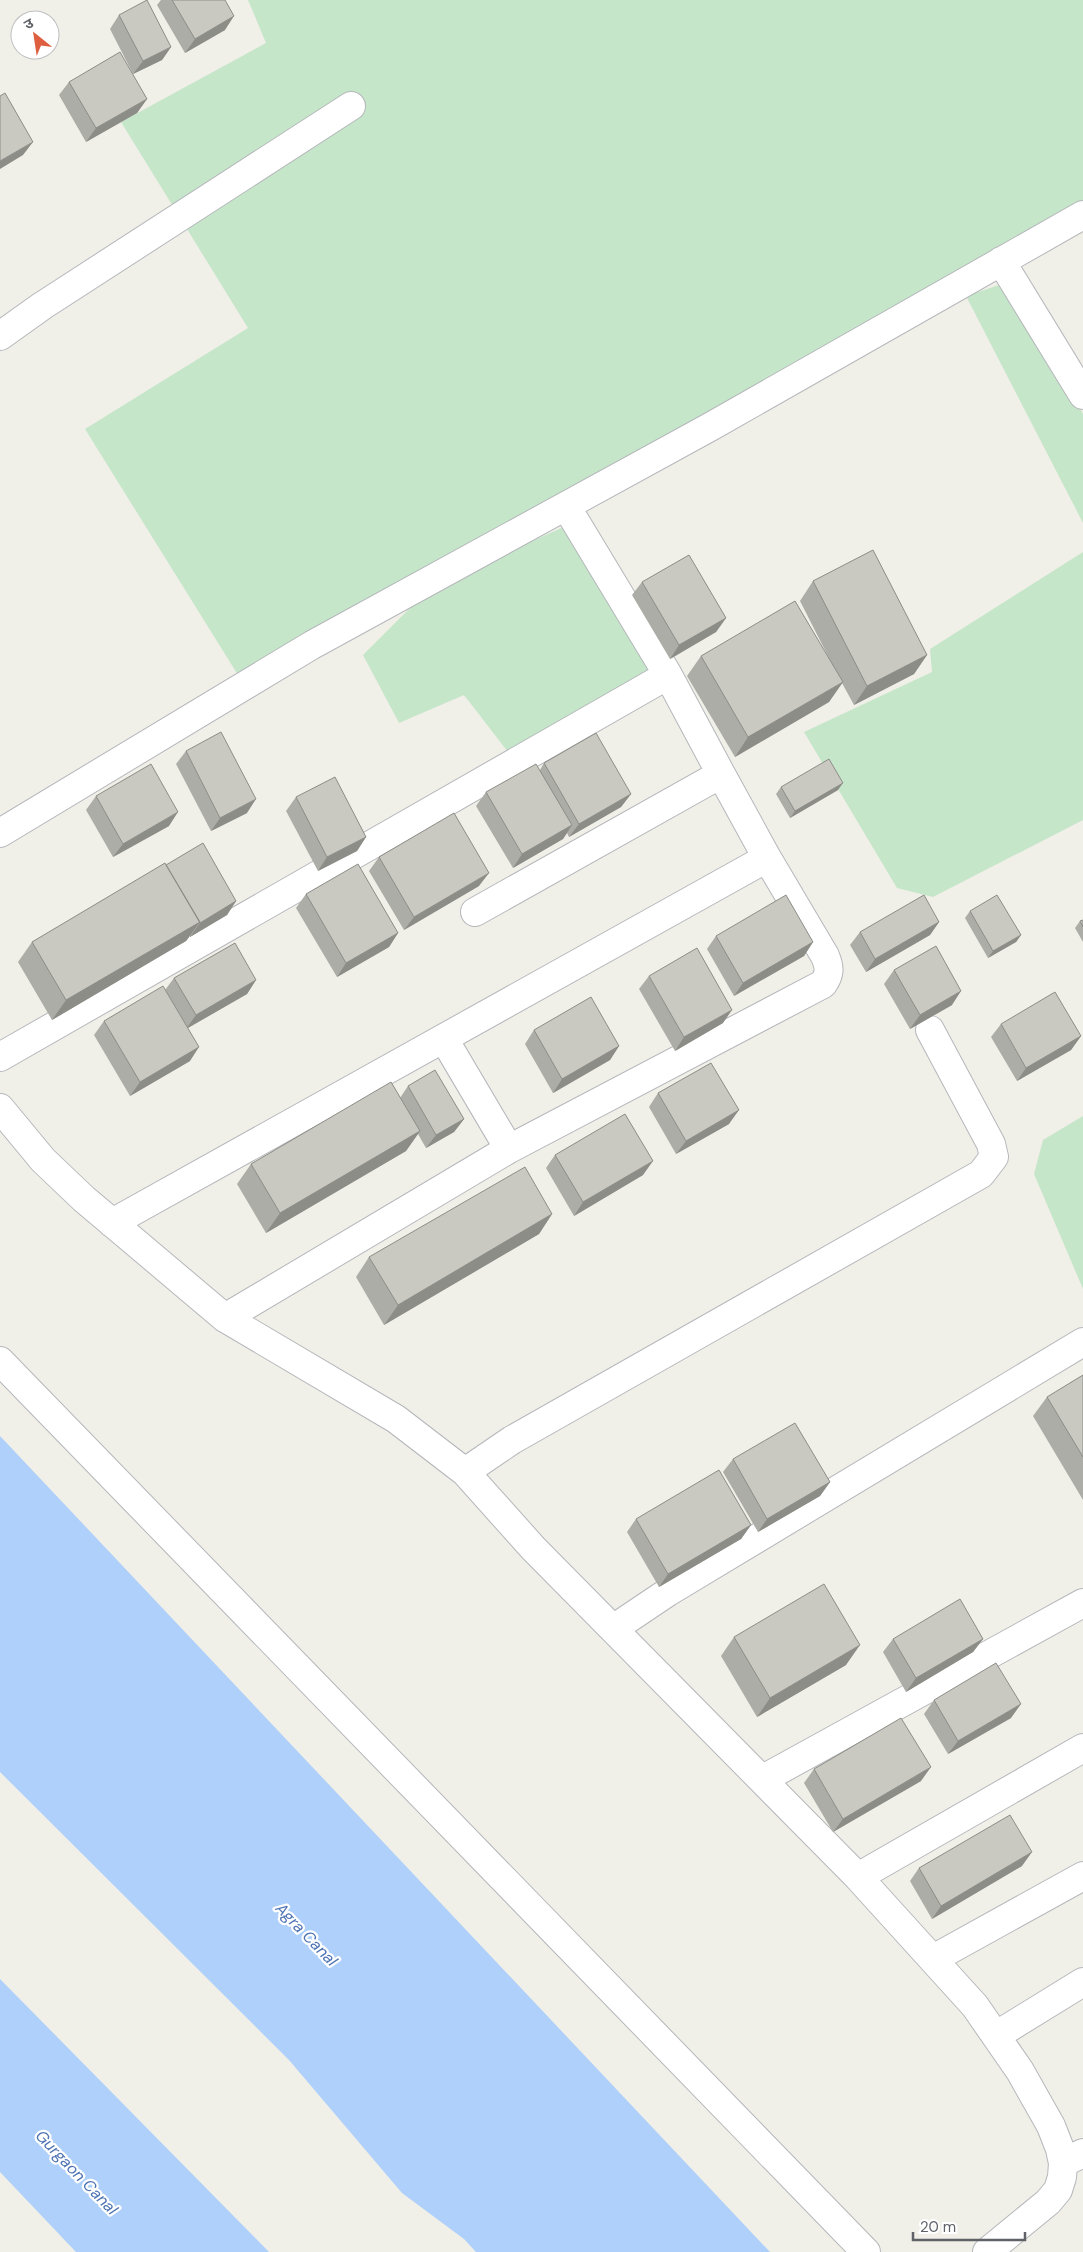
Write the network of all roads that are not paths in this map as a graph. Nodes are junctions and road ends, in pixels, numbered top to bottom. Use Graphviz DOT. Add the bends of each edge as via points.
graph roads {
  1 [pos="350,106"];
  2 [pos="1083,215"];
  3 [pos="1001,261"];
  4 [pos="0,336"];
  5 [pos="1083,395"];
  6 [pos="566,506"];
  7 [pos="668,675"];
  8 [pos="721,774"];
  9 [pos="0,833"];
  10 [pos="767,858"];
  11 [pos="476,912"];
  12 [pos="930,1030"];
  13 [pos="444,1039"];
  14 [pos="0,1058"];
  15 [pos="0,1108"];
  16 [pos="509,1149"];
  17 [pos="112,1223"];
  18 [pos="225,1318"];
  19 [pos="1083,1342"];
  20 [pos="0,1361"];
  21 [pos="466,1472"];
  22 [pos="1083,1603"];
  23 [pos="613,1628"];
  24 [pos="1083,1748"];
  25 [pos="763,1780"];
  26 [pos="1083,1876"];
  27 [pos="858,1877"];
  28 [pos="933,1959"];
  29 [pos="1083,1982"];
  30 [pos="997,2035"];
  31 [pos="1073,2158"];
  32 [pos="866,2252"];
  33 [pos="987,2252"];
  1 -- 4 [label="street"];
  2 -- 3 [label="street"];
  3 -- 5 [label="street"];
  3 -- 6 [label="street"];
  6 -- 7 [label="street"];
  6 -- 9 [label="street" via="312,645"];
  7 -- 8 [label="street"];
  7 -- 14 [label="street"];
  8 -- 10 [label="street"];
  8 -- 11 [label="street"];
  10 -- 13 [label="street"];
  10 -- 16 [label="street" via="826,956 829,975 823,984"];
  12 -- 21 [label="street" via="990,1144 994,1157 981,1174 512,1440"];
  13 -- 16 [label="street"];
  13 -- 17 [label="street"];
  15 -- 17 [label="street" via="43,1160"];
  16 -- 18 [label="street"];
  17 -- 18 [label="street"];
  18 -- 21 [label="street" via="396,1419"];
  19 -- 23 [label="street"];
  20 -- 32 [label="street"];
  21 -- 23 [label="street" via="533,1548"];
  22 -- 25 [label="street"];
  23 -- 25 [label="street"];
  24 -- 27 [label="street"];
  25 -- 27 [label="street"];
  26 -- 28 [label="street"];
  27 -- 28 [label="street"];
  28 -- 30 [label="street"];
  29 -- 30 [label="street"];
  30 -- 31 [label="street" via="1051,2126 1060,2149"];
  31 -- 33 [label="street" via="1058,2190 1048,2202"];
}
